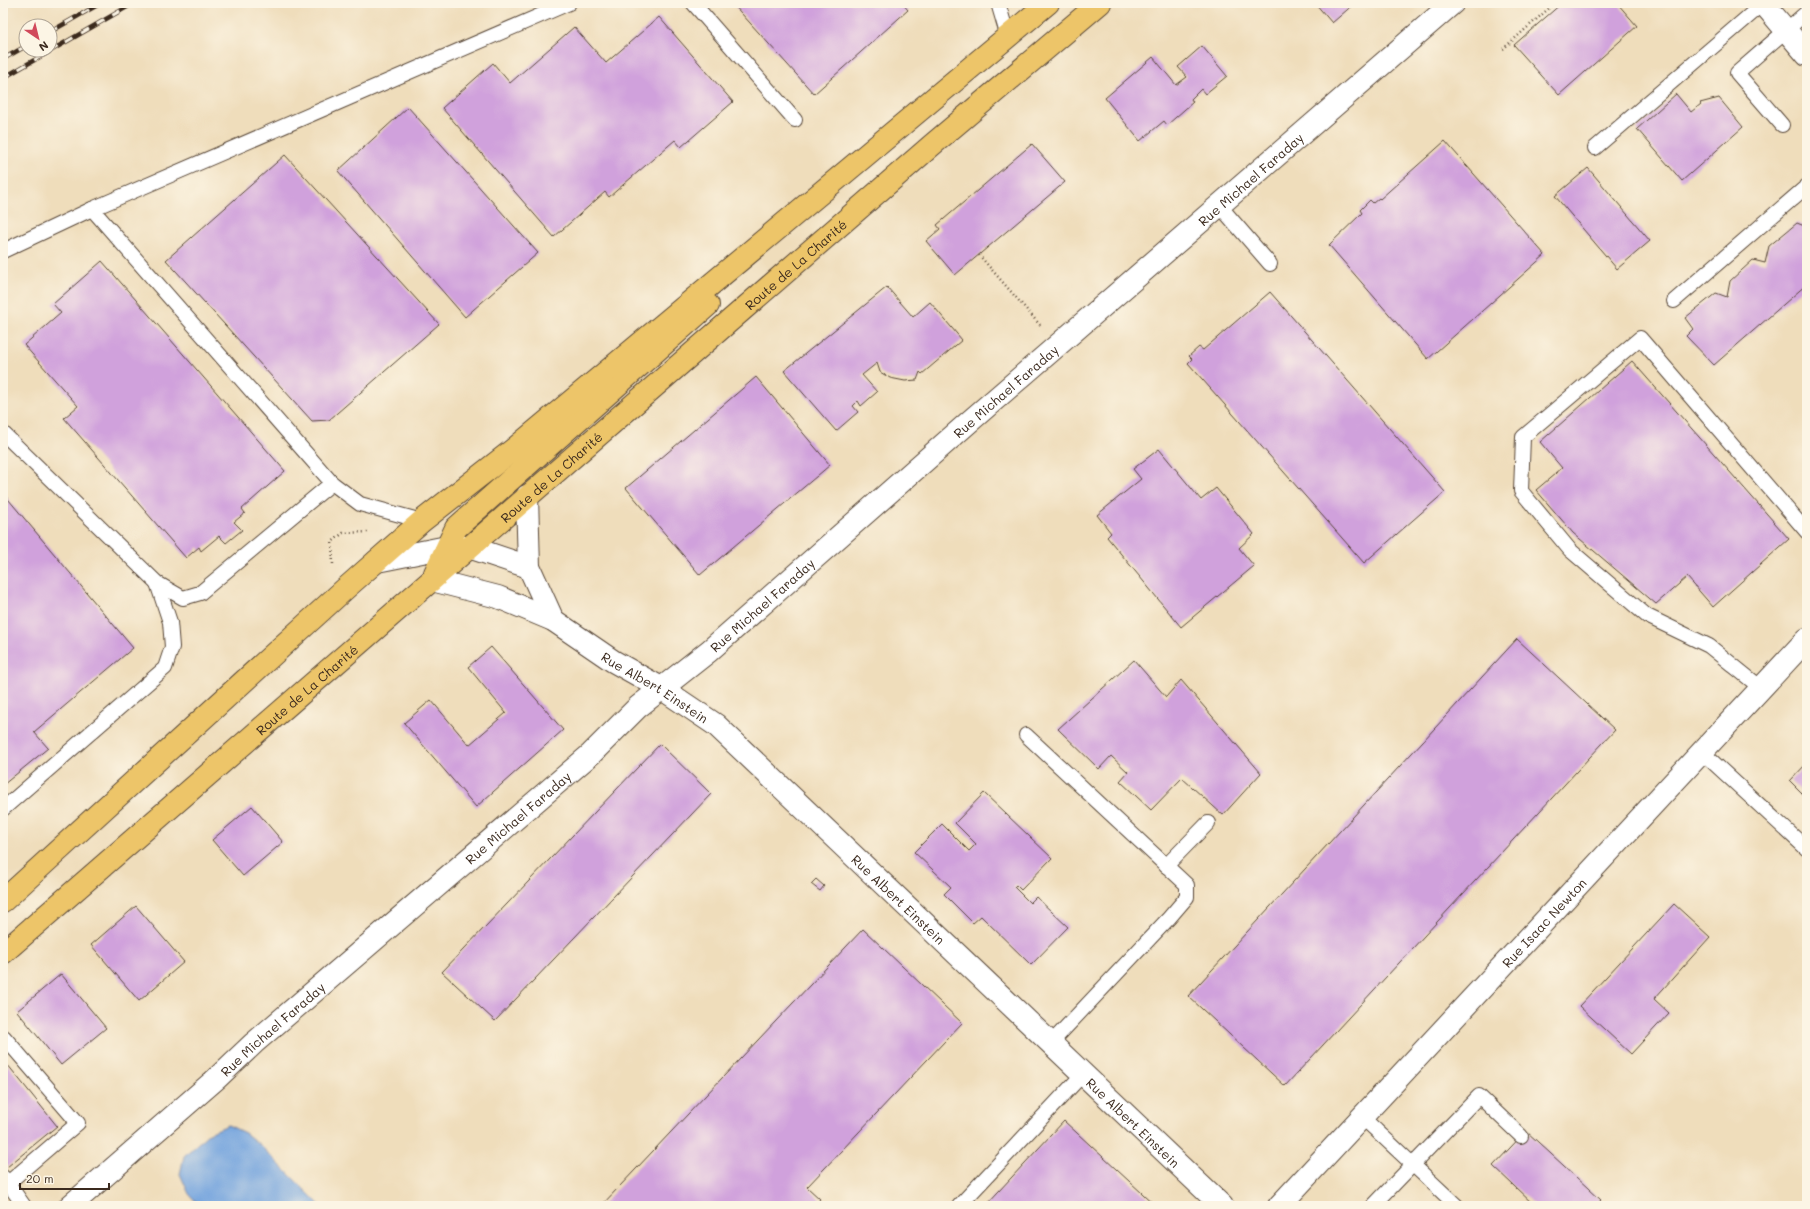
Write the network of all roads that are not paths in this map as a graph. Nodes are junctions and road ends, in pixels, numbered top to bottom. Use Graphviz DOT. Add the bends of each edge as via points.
graph roads {
  1 [pos="569,3"];
  2 [pos="693,3"];
  3 [pos="998,3"];
  4 [pos="1048,3"];
  5 [pos="1100,3"];
  6 [pos="1453,3"];
  7 [pos="1764,3"];
  8 [pos="1807,12"];
  9 [pos="1786,30"];
  10 [pos="1008,37"];
  11 [pos="1807,55"];
  12 [pos="795,120"];
  13 [pos="1782,125"];
  14 [pos="1595,148"];
  15 [pos="1807,186"];
  16 [pos="1219,205"];
  17 [pos="92,209"];
  18 [pos="771,234"];
  19 [pos="3,251"];
  20 [pos="1270,264"];
  21 [pos="1674,301"];
  22 [pos="3,433"];
  23 [pos="332,483"];
  24 [pos="528,496"];
  25 [pos="422,522"];
  26 [pos="1807,532"];
  27 [pos="447,547"];
  28 [pos="469,547"];
  29 [pos="377,561"];
  30 [pos="529,567"];
  31 [pos="432,580"];
  32 [pos="158,583"];
  33 [pos="553,620"];
  34 [pos="1807,639"];
  35 [pos="661,688"];
  36 [pos="1761,688"];
  37 [pos="1026,734"];
  38 [pos="1702,752"];
  39 [pos="3,809"];
  40 [pos="1208,823"];
  41 [pos="1807,849"];
  42 [pos="1166,866"];
  43 [pos="3,901"];
  44 [pos="3,953"];
  45 [pos="3,1038"];
  46 [pos="1050,1043"];
  47 [pos="1083,1074"];
  48 [pos="1362,1117"];
  49 [pos="1521,1136"];
  50 [pos="1413,1164"];
  51 [pos="5,1180"];
  52 [pos="1214,1203"];
  53 [pos="24,1206"];
  54 [pos="70,1206"];
  55 [pos="959,1206"];
  56 [pos="1279,1206"];
  57 [pos="1373,1206"];
  58 [pos="1457,1206"];
  1 -- 17 [label="lane"];
  2 -- 12 [label="lane"];
  3 -- 10 [label="lane"];
  4 -- 10 [label="main road"];
  5 -- 24 [label="main road, Route de La Charité" via="932,145"];
  6 -- 16 [label="street, Rue Michael Faraday"];
  7 -- 9 [label="street"];
  7 -- 14 [label="lane"];
  8 -- 9 [label="lane"];
  9 -- 11 [label="street"];
  9 -- 13 [label="lane" via="1737,73"];
  10 -- 18 [label="main road"];
  15 -- 21 [label="lane"];
  16 -- 20 [label="lane"];
  16 -- 35 [label="street, Rue Michael Faraday" via="709,651"];
  17 -- 19 [label="lane"];
  17 -- 23 [label="lane"];
  18 -- 25 [label="main road" via="514,449"];
  18 -- 27 [label="main road" via="769,251 456,528"];
  22 -- 32 [label="lane"];
  23 -- 25 [label="lane" via="360,504"];
  23 -- 32 [label="lane" via="200,593 183,598"];
  24 -- 28 [label="main road, Route de La Charité"];
  24 -- 30 [label="street"];
  25 -- 29 [label="main road"];
  26 -- 36 [label="lane" via="1640,338 1523,437 1521,491 1570,550 1647,616 1709,646"];
  27 -- 28 [label="street"];
  27 -- 29 [label="street"];
  27 -- 31 [label="main road"];
  28 -- 30 [label="street"];
  28 -- 31 [label="main road, Route de La Charité"];
  29 -- 43 [label="main road"];
  30 -- 33 [label="street"];
  31 -- 33 [label="street, Rue Albert Einstein" via="498,597"];
  31 -- 44 [label="main road, Route de La Charité"];
  32 -- 39 [label="lane" via="170,622 172,646 165,668"];
  33 -- 35 [label="street, Rue Albert Einstein" via="613,661"];
  34 -- 36 [label="street, Rue Isaac Newton"];
  35 -- 46 [label="street, Rue Albert Einstein" via="716,725"];
  35 -- 54 [label="street, Rue Michael Faraday" via="591,754 254,1043"];
  36 -- 38 [label="street, Rue Isaac Newton"];
  37 -- 42 [label="lane"];
  38 -- 41 [label="lane"];
  38 -- 48 [label="street, Rue Isaac Newton"];
  40 -- 42 [label="lane"];
  42 -- 46 [label="lane" via="1186,885 1187,897"];
  45 -- 51 [label="lane" via="78,1123"];
  46 -- 47 [label="street, Rue Albert Einstein"];
  47 -- 52 [label="street, Rue Albert Einstein"];
  47 -- 55 [label="lane"];
  48 -- 50 [label="lane"];
  48 -- 56 [label="street, Rue Isaac Newton"];
  49 -- 50 [label="lane" via="1479,1096"];
  50 -- 57 [label="lane"];
  50 -- 58 [label="lane"];
  51 -- 53 [label="lane"];
}
